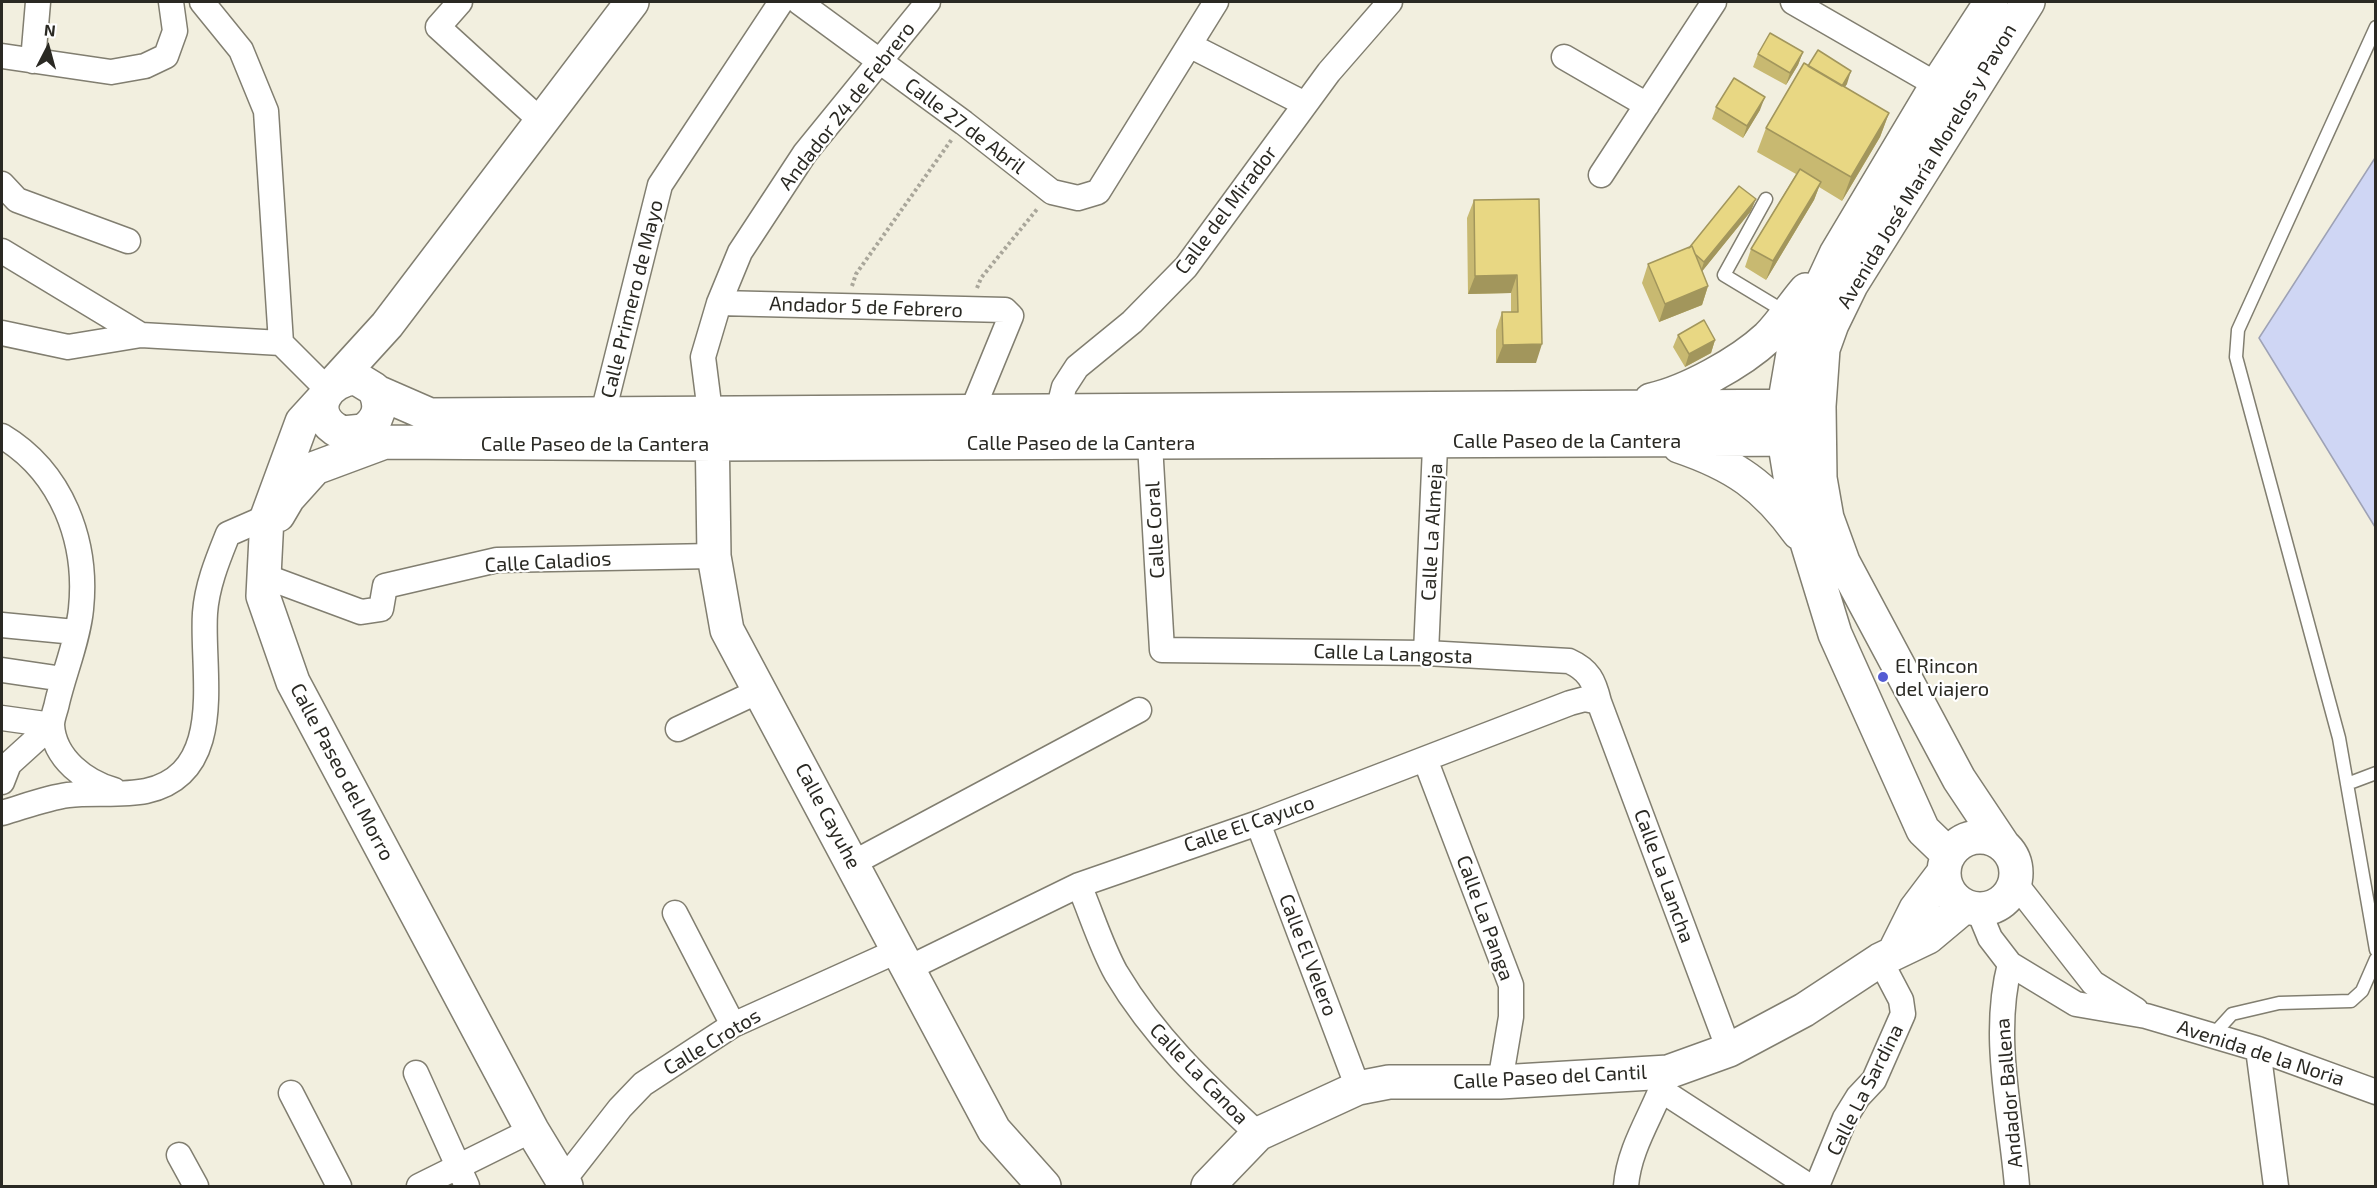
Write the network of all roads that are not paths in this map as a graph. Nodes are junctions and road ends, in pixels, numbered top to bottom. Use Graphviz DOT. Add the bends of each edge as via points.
graph roads {
  1 [pos="38,2"];
  2 [pos="171,2"];
  3 [pos="202,2"];
  4 [pos="460,2"];
  5 [pos="632,2"];
  6 [pos="781,2"];
  7 [pos="799,2"];
  8 [pos="928,2"];
  9 [pos="1216,2"];
  10 [pos="1390,2"];
  11 [pos="1714,2"];
  12 [pos="1793,2"];
  13 [pos="1991,2"];
  14 [pos="2028,2"];
  15 [pos="2376,27"];
  16 [pos="1191,46"];
  17 [pos="2,56"];
  18 [pos="1564,57"];
  19 [pos="33,61"];
  20 [pos="879,63"];
  21 [pos="1951,93"];
  22 [pos="1305,104"];
  23 [pos="1647,105"];
  24 [pos="540,120"];
  25 [pos="1601,175"];
  26 [pos="2,184"];
  27 [pos="1766,199"];
  28 [pos="128,242"];
  29 [pos="2,251"];
  30 [pos="719,303"];
  31 [pos="1808,319"];
  32 [pos="387,325"];
  33 [pos="2,333"];
  34 [pos="141,335"];
  35 [pos="281,343"];
  36 [pos="329,390"];
  37 [pos="389,398"];
  38 [pos="1784,406"];
  39 [pos="1818,406"];
  40 [pos="1602,409"];
  41 [pos="972,411"];
  42 [pos="1058,411"];
  43 [pos="710,412"];
  44 [pos="603,413"];
  45 [pos="1436,425"];
  46 [pos="1149,426"];
  47 [pos="343,433"];
  48 [pos="2,436"];
  49 [pos="1784,439"];
  50 [pos="1820,439"];
  51 [pos="1663,441"];
  52 [pos="386,442"];
  53 [pos="714,444"];
  54 [pos="270,523"];
  55 [pos="1812,550"];
  56 [pos="714,556"];
  57 [pos="264,576"];
  58 [pos="2,625"];
  59 [pos="75,632"];
  60 [pos="1162,650"];
  61 [pos="1426,653"];
  62 [pos="2,670"];
  63 [pos="63,680"];
  64 [pos="759,691"];
  65 [pos="1599,702"];
  66 [pos="1139,710"];
  67 [pos="2,718"];
  68 [pos="52,725"];
  69 [pos="678,729"];
  70 [pos="1425,759"];
  71 [pos="2376,773"];
  72 [pos="2,782"];
  73 [pos="2347,784"];
  74 [pos="120,792"];
  75 [pos="2,813"];
  76 [pos="1258,823"];
  77 [pos="2003,845"];
  78 [pos="853,863"];
  79 [pos="1947,863"];
  80 [pos="2015,883"];
  81 [pos="1079,885"];
  82 [pos="1972,907"];
  83 [pos="675,913"];
  84 [pos="2376,950"];
  85 [pos="1887,956"];
  86 [pos="2376,959"];
  87 [pos="902,960"];
  88 [pos="2010,963"];
  89 [pos="2146,1016"];
  90 [pos="733,1025"];
  91 [pos="2212,1036"];
  92 [pos="2258,1049"];
  93 [pos="1729,1050"];
  94 [pos="416,1073"];
  95 [pos="1665,1081"];
  96 [pos="1500,1082"];
  97 [pos="1358,1088"];
  98 [pos="2376,1092"];
  99 [pos="291,1093"];
  100 [pos="532,1130"];
  101 [pos="1258,1134"];
  102 [pos="179,1155"];
  103 [pos="462,1177"];
  104 [pos="564,1184"];
  105 [pos="196,1186"];
  106 [pos="339,1186"];
  107 [pos="419,1186"];
  108 [pos="1044,1186"];
  109 [pos="1208,1186"];
  110 [pos="1626,1186"];
  111 [pos="1809,1186"];
  112 [pos="1817,1186"];
  113 [pos="2017,1186"];
  114 [pos="2276,1186"];
  1 -- 19 [label="street"];
  2 -- 19 [label="street" via="175,31 166,56 145,66 111,72"];
  3 -- 35 [label="street" via="241,50 266,111"];
  4 -- 24 [label="street" via="438,27"];
  5 -- 24 [label="street, Calle Paseo del Morro"];
  6 -- 44 [label="street, Calle Primero de Mayo" via="660,185"];
  7 -- 20 [label="street, Calle 27 de Abril"];
  8 -- 20 [label="street, Andador 24 de Febrero"];
  9 -- 16 [label="street"];
  10 -- 22 [label="street, Calle del Mirador"];
  11 -- 23 [label="street"];
  12 -- 21 [label="street"];
  13 -- 21 [label="street"];
  14 -- 21 [label="street, Avenida José María Morelos y Pavon"];
  15 -- 73 [label="lane" via="2238,330 2236,357 2339,738"];
  16 -- 20 [label="street, Calle 27 de Abril" via="1098,192 1078,198 1052,192"];
  16 -- 22 [label="street"];
  17 -- 19 [label="street"];
  18 -- 23 [label="street"];
  20 -- 30 [label="street, Andador 24 de Febrero" via="799,163 740,252"];
  21 -- 31 [label="street" via="1836,254"];
  21 -- 31 [label="street, Avenida José María Morelos y Pavon" via="1857,275"];
  22 -- 42 [label="street, Calle del Mirador" via="1186,267 1132,322 1077,367 1064,387"];
  23 -- 25 [label="street"];
  24 -- 32 [label="street, Calle Paseo del Morro"];
  26 -- 28 [label="street" via="17,200"];
  27 -- 31 [label="lane" via="1724,275"];
  29 -- 34 [label="street"];
  30 -- 41 [label="street, Andador 5 de Febrero" via="1005,310 1011,316"];
  30 -- 43 [label="street, Andador 24 de Febrero" via="703,357"];
  31 -- 38 [label="street" via="1795,342"];
  31 -- 39 [label="street, Avenida José María Morelos y Pavon" via="1823,349"];
  31 -- 40 [label="street" via="1767,337 1726,367 1670,396"];
  32 -- 36 [label="street, Calle Paseo del Morro"];
  32 -- 37 [label="street" via="379,345"];
  33 -- 34 [label="street" via="68,347"];
  34 -- 35 [label="street"];
  35 -- 36 [label="street"];
  36 -- 37 [label="street" via="356,378"];
  36 -- 47 [label="street" via="323,408 329,424"];
  36 -- 54 [label="street, Calle Paseo del Morro" via="302,422"];
  37 -- 44 [label="street, Calle Paseo de la Cantera" via="430,415"];
  37 -- 47 [label="street" via="379,408 371,426"];
  38 -- 39 [label="street, Calle Paseo de la Cantera"];
  38 -- 40 [label="street, Calle Paseo de la Cantera"];
  38 -- 49 [label="street"];
  39 -- 50 [label="street, Avenida José María Morelos y Pavon"];
  40 -- 45 [label="street, Calle Paseo de la Cantera"];
  41 -- 42 [label="street, Calle Paseo de la Cantera"];
  41 -- 43 [label="street, Calle Paseo de la Cantera"];
  42 -- 46 [label="street, Calle Paseo de la Cantera"];
  43 -- 44 [label="street, Calle Paseo de la Cantera"];
  43 -- 53 [label="street, Calle Cayuhe"];
  45 -- 46 [label="street, Calle Paseo de la Cantera"];
  45 -- 51 [label="street, Calle Paseo de la Cantera"];
  45 -- 61 [label="street, Calle La Almeja"];
  46 -- 53 [label="street, Calle Paseo de la Cantera"];
  46 -- 60 [label="street, Calle Coral"];
  47 -- 52 [label="street, Calle Paseo de la Cantera"];
  48 -- 59 [label="street" via="52,481 78,541 81,610"];
  49 -- 50 [label="street, Calle Paseo de la Cantera"];
  49 -- 51 [label="street, Calle Paseo de la Cantera"];
  49 -- 55 [label="street" via="1794,500"];
  50 -- 77 [label="street, Avenida José María Morelos y Pavon" via="1820,478 1827,518 1843,562 1959,779"];
  51 -- 55 [label="street" via="1710,456 1756,482"];
  52 -- 53 [label="street, Calle Paseo de la Cantera"];
  52 -- 54 [label="street" via="315,468"];
  53 -- 56 [label="street, Calle Cayuhe"];
  54 -- 57 [label="street, Calle Paseo del Morro"];
  54 -- 74 [label="street" via="228,534 213,572 205,612 202,739 190,762 171,780 146,790"];
  55 -- 79 [label="street" via="1835,634 1923,830"];
  56 -- 57 [label="street, Calle Caladios" via="497,560 385,586 381,609 361,612"];
  56 -- 64 [label="street, Calle Cayuhe" via="727,630"];
  57 -- 100 [label="street, Calle Paseo del Morro" via="263,596 293,682"];
  58 -- 59 [label="street"];
  59 -- 63 [label="street"];
  60 -- 61 [label="street, Calle La Langosta"];
  61 -- 65 [label="street, Calle La Langosta" via="1569,661 1583,668 1594,681"];
  62 -- 63 [label="street"];
  63 -- 68 [label="street"];
  64 -- 69 [label="street"];
  64 -- 78 [label="street, Calle Cayuhe"];
  65 -- 70 [label="street, Calle El Cayuco" via="1585,699 1570,703"];
  65 -- 93 [label="street, Calle La Lancha"];
  66 -- 78 [label="street"];
  67 -- 68 [label="street"];
  68 -- 72 [label="street" via="9,764"];
  68 -- 74 [label="street" via="58,746 73,768 94,784"];
  70 -- 76 [label="street, Calle El Cayuco"];
  70 -- 96 [label="street, Calle La Panga" via="1511,985 1511,1017"];
  71 -- 73 [label="lane"];
  73 -- 84 [label="lane"];
  74 -- 75 [label="street" via="66,795"];
  76 -- 81 [label="street, Calle El Cayuco"];
  76 -- 97 [label="street, Calle El Velero"];
  77 -- 79 [label="street" via="1973,838 1963,842"];
  77 -- 80 [label="street" via="2014,862"];
  78 -- 87 [label="street, Calle Cayuhe"];
  79 -- 82 [label="street" via="1949,891"];
  79 -- 85 [label="street"];
  80 -- 82 [label="street" via="1994,906"];
  80 -- 89 [label="street, Avenida de la Noria" via="2093,983"];
  81 -- 87 [label="street, Calle El Cayuco"];
  81 -- 101 [label="street, Calle La Canoa" via="1115,971 1148,1022 1184,1065"];
  82 -- 85 [label="street, Calle Paseo del Cantil" via="1928,937"];
  82 -- 88 [label="street, Avenida de la Noria"];
  83 -- 90 [label="street"];
  85 -- 93 [label="street, Calle Paseo del Cantil" via="1804,1010"];
  85 -- 112 [label="street, Calle La Sardina" via="1903,1014 1874,1080 1858,1096 1845,1118"];
  86 -- 91 [label="lane" via="2362,992 2351,1001 2279,1003 2232,1014"];
  87 -- 90 [label="street, Calle Crotos"];
  87 -- 108 [label="street, Calle Cayuhe" via="994,1130"];
  88 -- 89 [label="street, Avenida de la Noria" via="2076,1004"];
  88 -- 113 [label="street, Andador Ballena" via="2001,1010"];
  89 -- 91 [label="street, Avenida de la Noria"];
  90 -- 104 [label="street, Calle Crotos" via="643,1084 620,1108"];
  91 -- 92 [label="street, Avenida de la Noria"];
  92 -- 98 [label="street, Avenida de la Noria"];
  92 -- 114 [label="street"];
  93 -- 95 [label="street, Calle Paseo del Cantil"];
  94 -- 103 [label="street"];
  95 -- 96 [label="street, Calle Paseo del Cantil"];
  95 -- 110 [label="street" via="1637,1140"];
  95 -- 111 [label="street"];
  96 -- 97 [label="street, Calle Paseo del Cantil" via="1389,1082"];
  97 -- 101 [label="street, Calle Paseo del Cantil"];
  99 -- 106 [label="street"];
  100 -- 103 [label="street"];
  100 -- 104 [label="street"];
  101 -- 109 [label="street, Calle Paseo del Cantil"];
  102 -- 105 [label="street"];
  103 -- 107 [label="street"];
}
